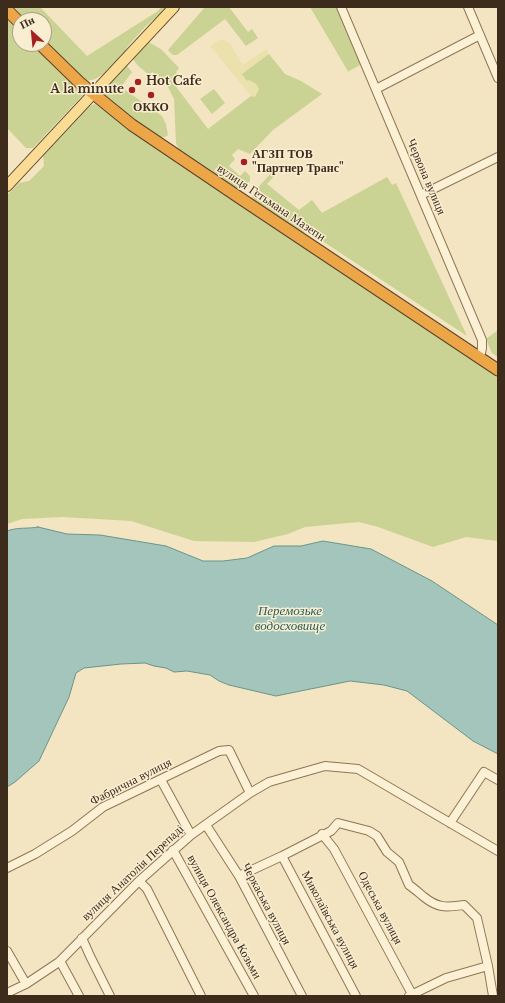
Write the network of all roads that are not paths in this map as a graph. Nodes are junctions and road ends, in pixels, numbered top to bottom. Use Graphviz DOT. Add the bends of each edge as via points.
graph roads {
  1 [pos="174,7"];
  2 [pos="341,7"];
  3 [pos="468,7"];
  4 [pos="480,35"];
  5 [pos="48,52"];
  6 [pos="498,78"];
  7 [pos="376,89"];
  8 [pos="92,94"];
  9 [pos="498,157"];
  10 [pos="7,186"];
  11 [pos="421,195"];
  12 [pos="480,358"];
  13 [pos="498,370"];
  14 [pos="161,780"];
  15 [pos="498,780"];
  16 [pos="250,793"];
  17 [pos="450,822"];
  18 [pos="206,824"];
  19 [pos="322,834"];
  20 [pos="191,835"];
  21 [pos="173,850"];
  22 [pos="498,851"];
  23 [pos="282,856"];
  24 [pos="7,868"];
  25 [pos="239,876"];
  26 [pos="139,881"];
  27 [pos="82,938"];
  28 [pos="7,952"];
  29 [pos="60,961"];
  30 [pos="488,966"];
  31 [pos="26,984"];
  32 [pos="7,993"];
  33 [pos="411,995"];
  34 [pos="79,996"];
  35 [pos="110,996"];
  36 [pos="201,996"];
  37 [pos="254,996"];
  38 [pos="302,996"];
  39 [pos="356,996"];
  40 [pos="493,996"];
  1 -- 8 [label="main road"];
  2 -- 7 [label="street, Червона вулиця"];
  3 -- 4 [label="street"];
  4 -- 6 [label="street"];
  4 -- 7 [label="street"];
  5 -- 8 [label="highway, вулиця Гетьмана Мазепи"];
  7 -- 11 [label="street, Червона вулиця"];
  8 -- 10 [label="main road"];
  8 -- 12 [label="highway, вулиця Гетьмана Мазепи" via="132,125 227,190"];
  9 -- 11 [label="street"];
  11 -- 12 [label="street, Червона вулиця" via="482,340"];
  12 -- 13 [label="highway, вулиця Гетьмана Мазепи"];
  14 -- 16 [label="street, Фабрична вулиця" via="219,751 229,750"];
  14 -- 20 [label="street"];
  14 -- 24 [label="street, Фабрична вулиця" via="103,807 72,831"];
  15 -- 17 [label="street" via="484,772"];
  16 -- 17 [label="street, вулиця Анатолія Перепаді" via="268,782 325,766 358,768"];
  16 -- 18 [label="street, вулиця Анатолія Перепаді"];
  17 -- 22 [label="street, вулиця Анатолія Перепаді"];
  18 -- 20 [label="street, вулиця Анатолія Перепаді"];
  18 -- 25 [label="street, Черкаська вулиця"];
  19 -- 23 [label="street"];
  19 -- 30 [label="street" via="331,831 338,823 370,831 399,862 409,885 424,897 436,906 446,908 464,905 477,918"];
  19 -- 33 [label="street, Одеська вулиця" via="334,848"];
  20 -- 21 [label="street, вулиця Анатолія Перепаді"];
  21 -- 26 [label="street, вулиця Анатолія Перепаді"];
  21 -- 37 [label="street, вулиця Олександра Козьми"];
  23 -- 25 [label="street"];
  23 -- 39 [label="street, Миколаївська вулиця"];
  25 -- 38 [label="street, Черкаська вулиця"];
  26 -- 27 [label="street, вулиця Анатолія Перепаді"];
  26 -- 36 [label="street" via="147,889"];
  27 -- 29 [label="street, вулиця Анатолія Перепаді"];
  27 -- 35 [label="street"];
  28 -- 31 [label="street"];
  29 -- 31 [label="street, вулиця Анатолія Перепаді"];
  29 -- 34 [label="street"];
  30 -- 33 [label="street" via="446,978"];
  30 -- 40 [label="street"];
  31 -- 32 [label="street, вулиця Анатолія Перепаді"];
}
